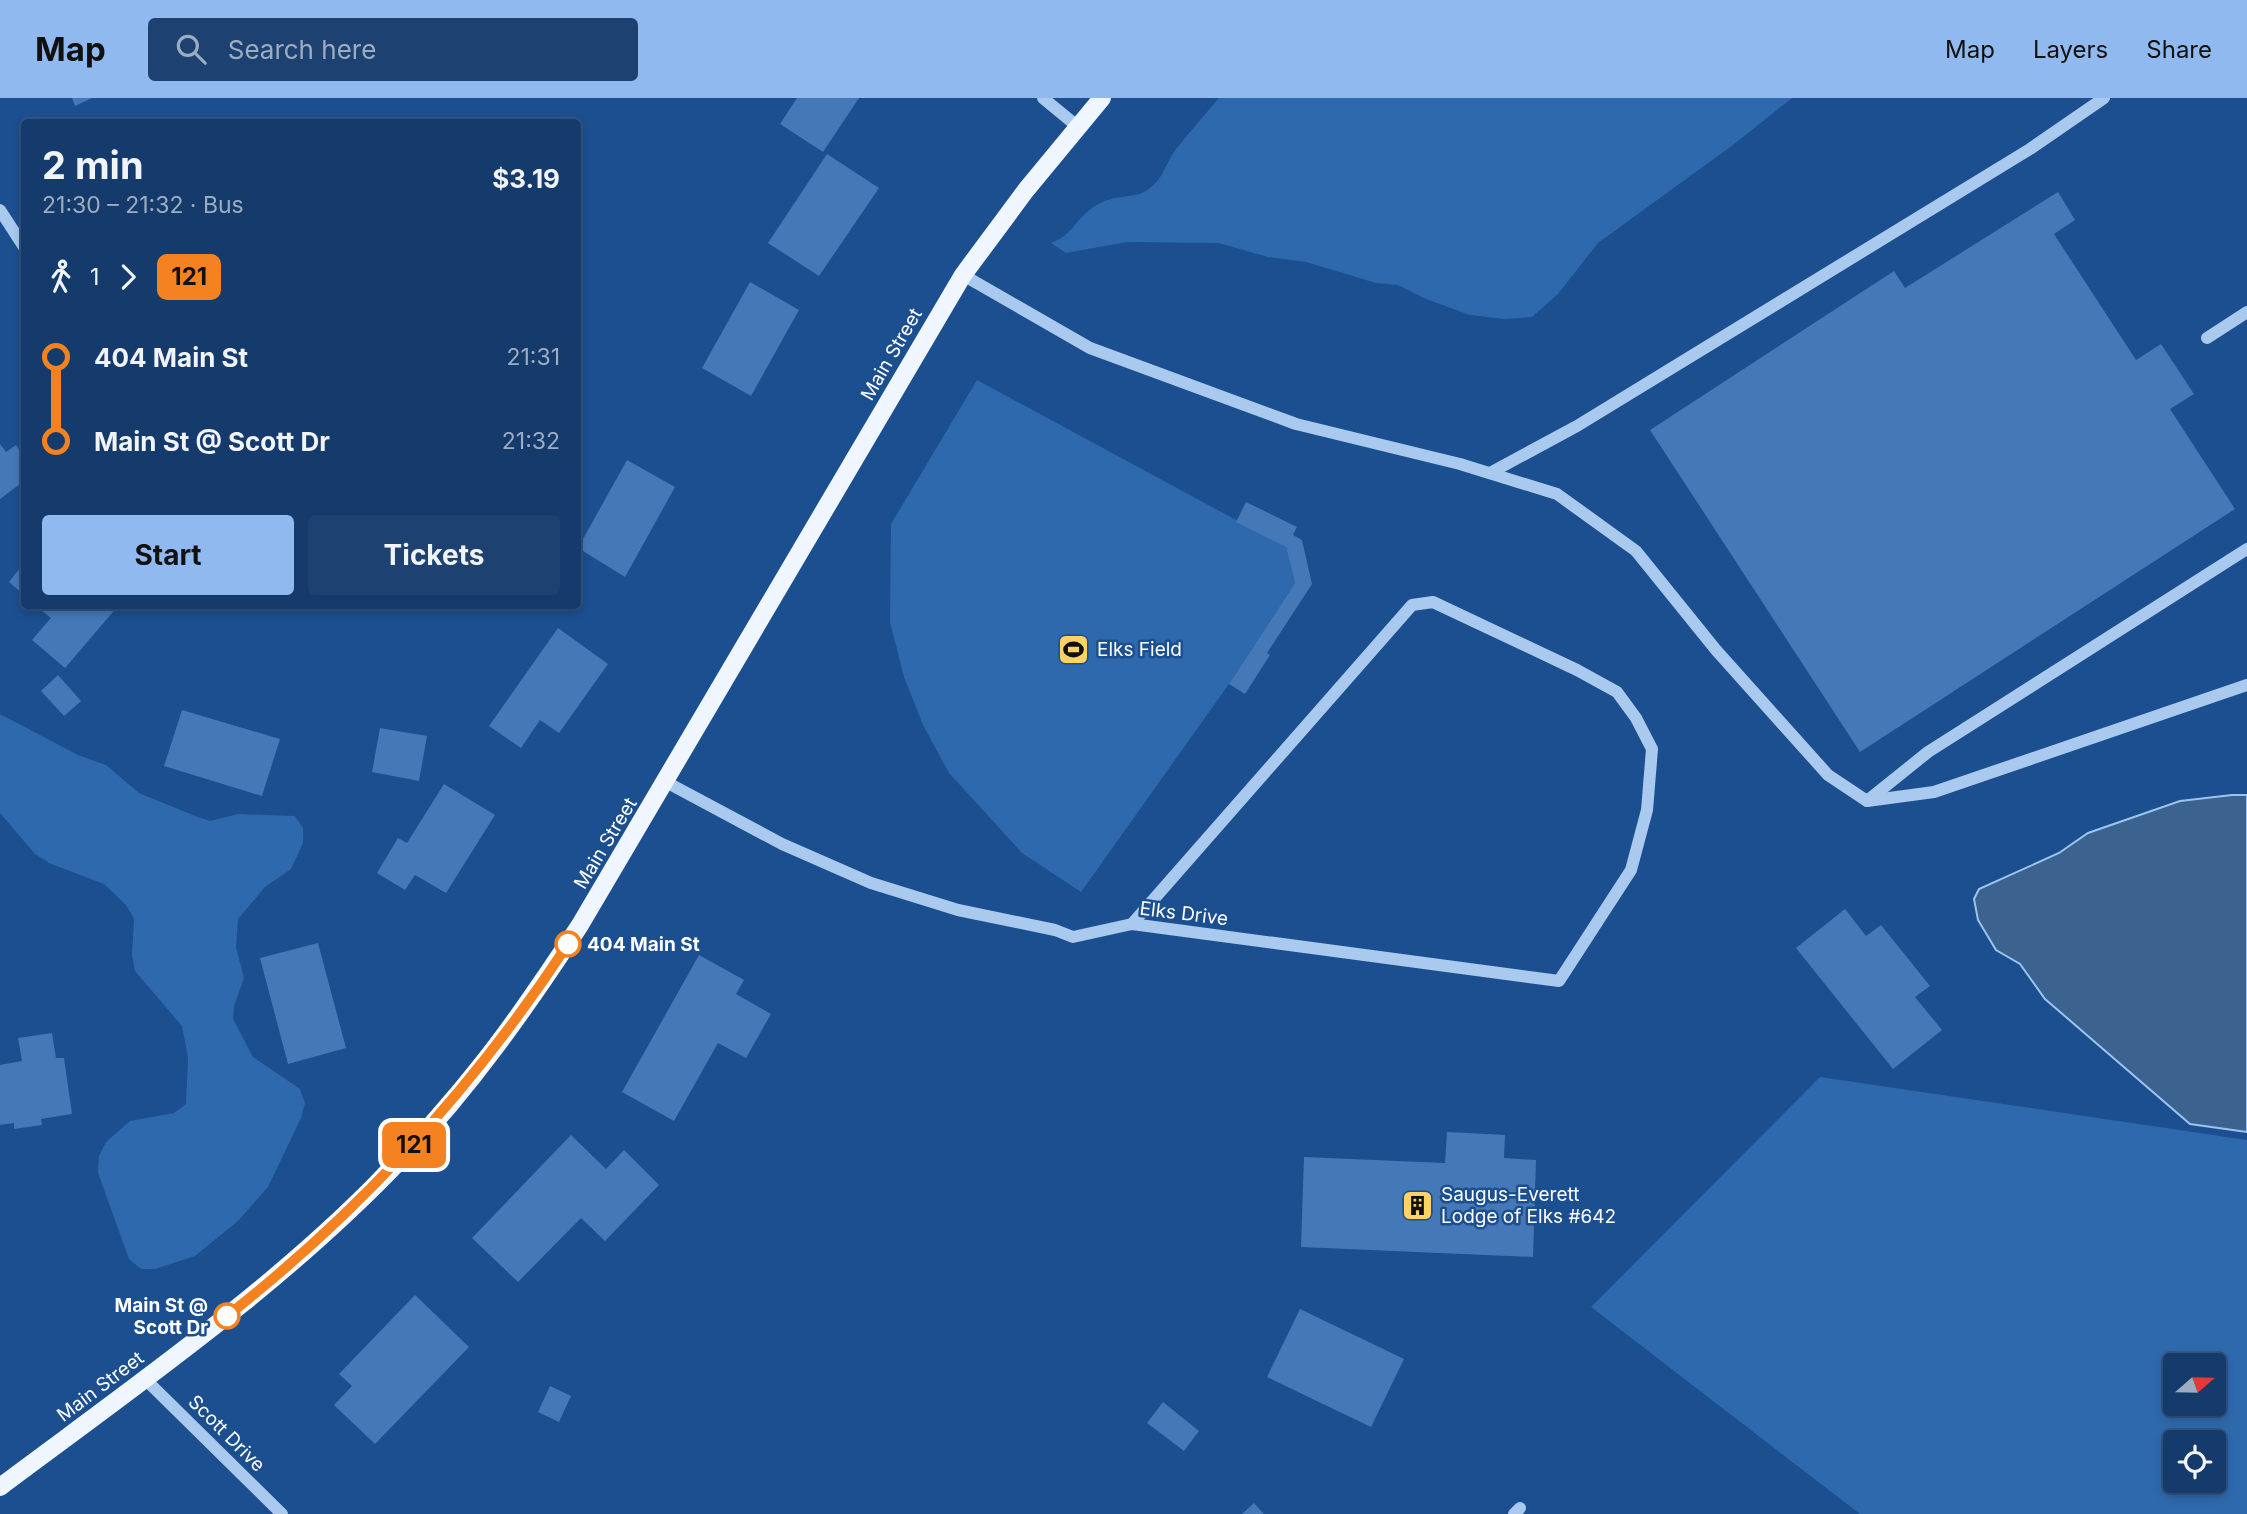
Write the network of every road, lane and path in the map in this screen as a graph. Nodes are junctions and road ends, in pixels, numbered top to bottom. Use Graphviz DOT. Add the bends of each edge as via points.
graph roads {
  1 [pos="1043,98"];
  2 [pos="1102,98"];
  3 [pos="2104,98"];
  4 [pos="1077,126"];
  5 [pos="0,210"];
  6 [pos="21,242"];
  7 [pos="963,275"];
  8 [pos="2247,312"];
  9 [pos="2207,338"];
  10 [pos="1490,473"];
  11 [pos="2247,549"];
  12 [pos="2247,685"];
  13 [pos="666,782"];
  14 [pos="1867,801"];
  15 [pos="1132,925"];
  16 [pos="145,1379"];
  17 [pos="0,1487"];
  18 [pos="282,1514"];
  1 -- 4 [label="street"];
  2 -- 4 [label="main road, Main Street"];
  3 -- 10 [label="street" via="2030,149 1601,411"];
  4 -- 7 [label="main road, Main Street"];
  5 -- 6 [label="street"];
  7 -- 10 [label="street" via="1090,348 1296,424"];
  7 -- 13 [label="main road, Main Street"];
  8 -- 9 [label="street"];
  10 -- 14 [label="street" via="1557,494 1636,551 1716,650 1828,775"];
  11 -- 14 [label="street" via="1928,752"];
  12 -- 14 [label="street" via="1934,792"];
  13 -- 15 [label="street, Elks Drive" via="782,844 858,878 958,910 1073,937"];
  13 -- 16 [label="main road, Main Street" via="534,997 444,1112 327,1232"];
  15 -- 15 [label="street, Elks Drive" via="1559,981 1631,870 1647,810 1651,749 1616,692 1433,602 1412,604"];
  16 -- 17 [label="main road, Main Street"];
  16 -- 18 [label="street, Scott Drive"];
}
